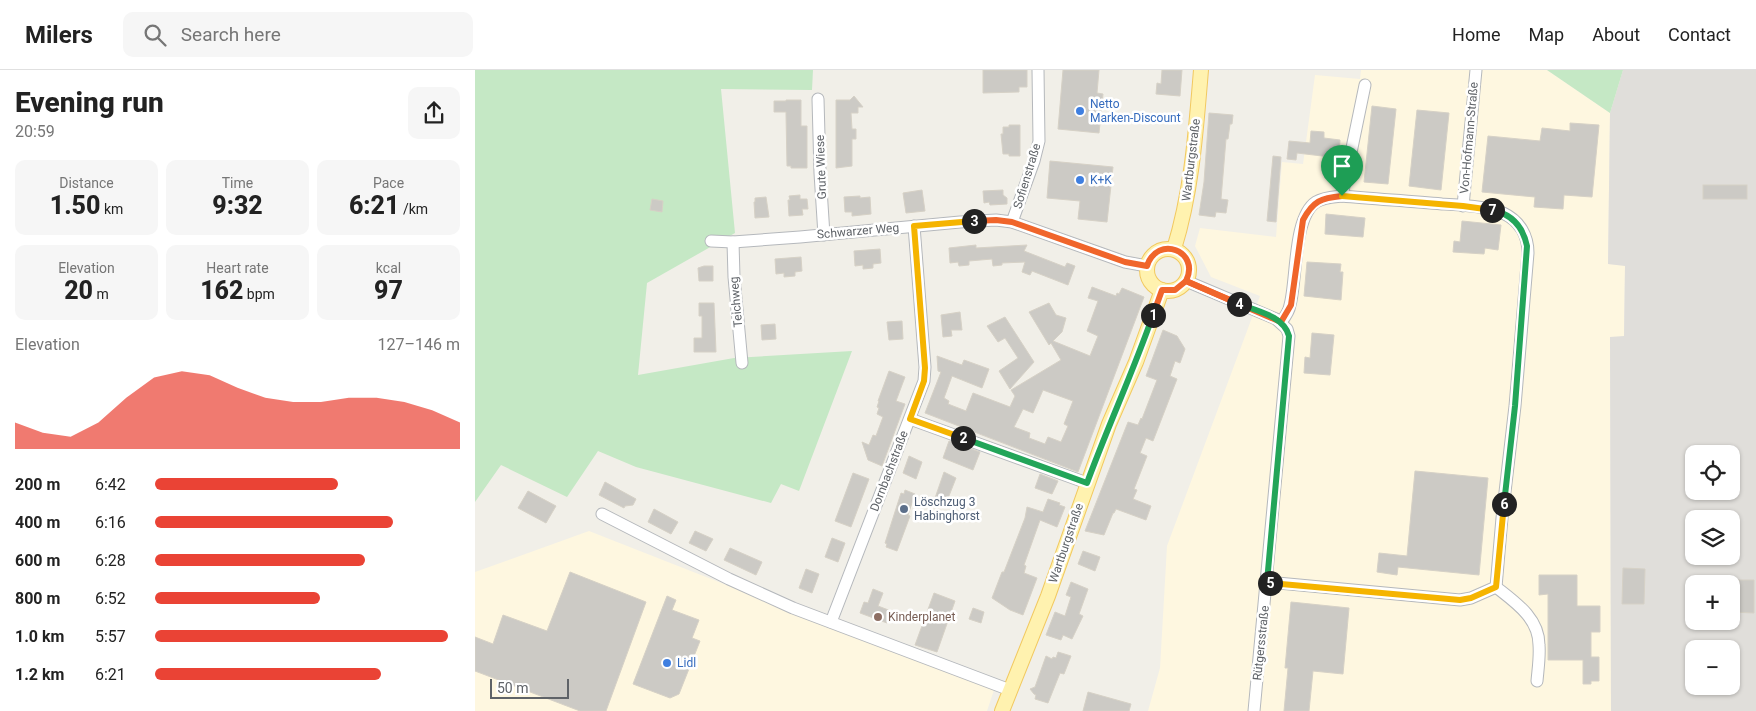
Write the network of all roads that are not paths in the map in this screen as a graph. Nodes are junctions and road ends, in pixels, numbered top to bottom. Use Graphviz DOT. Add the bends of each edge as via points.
graph roads {
  1 [pos="1038,70"];
  2 [pos="1201,70"];
  3 [pos="1475,70"];
  4 [pos="1365,85"];
  5 [pos="818,100"];
  6 [pos="1342,196"];
  7 [pos="1463,206"];
  8 [pos="1012,222"];
  9 [pos="914,226"];
  10 [pos="824,235"];
  11 [pos="711,241"];
  12 [pos="733,242"];
  13 [pos="1174,250"];
  14 [pos="1147,266"];
  15 [pos="1186,281"];
  16 [pos="1162,290"];
  17 [pos="1281,322"];
  18 [pos="742,363"];
  19 [pos="910,419"];
  20 [pos="1087,483"];
  21 [pos="602,514"];
  22 [pos="1267,582"];
  23 [pos="1496,587"];
  24 [pos="831,622"];
  25 [pos="1537,681"];
  26 [pos="1010,690"];
  27 [pos="1003,711"];
  28 [pos="1254,711"];
  1 -- 8 [label="street, Sofienstraße" via="1039,141"];
  2 -- 13 [label="main road, Wartburgstraße" via="1190,181"];
  3 -- 7 [label="street, Von-Hofmann-Straße"];
  4 -- 6 [label="street"];
  5 -- 10 [label="street, Grute Wiese"];
  6 -- 7 [label="street, Von-Hofmann-Straße"];
  6 -- 17 [label="street, Von-Hofmann-Straße" via="1327,197 1307,211 1291,305"];
  7 -- 23 [label="street, Von-Hofmann-Straße" via="1495,211 1512,219 1523,230 1527,246 1515,406"];
  8 -- 9 [label="street, Schwarzer Weg" via="996,220"];
  8 -- 14 [label="street, Schwarzer Weg" via="1125,262"];
  9 -- 10 [label="street, Schwarzer Weg"];
  9 -- 19 [label="street, Dornbachstraße" via="925,368 924,381"];
  10 -- 12 [label="street, Schwarzer Weg"];
  11 -- 12 [label="street, Schwarzer Weg"];
  12 -- 18 [label="street, Teichweg"];
  13 -- 14 [label="main road" via="1159,250"];
  13 -- 15 [label="main road" via="1188,262"];
  14 -- 16 [label="main road" via="1149,279"];
  15 -- 16 [label="main road" via="1175,290"];
  15 -- 17 [label="street"];
  16 -- 20 [label="main road, Wartburgstraße"];
  17 -- 22 [label="street, Rütgersstraße" via="1289,336"];
  19 -- 20 [label="street"];
  19 -- 24 [label="street, Dornbachstraße"];
  20 -- 26 [label="main road, Wartburgstraße" via="1048,596"];
  21 -- 24 [label="street" via="729,579"];
  22 -- 23 [label="street" via="1460,600"];
  22 -- 28 [label="street, Rütgersstraße"];
  23 -- 25 [label="street" via="1524,611 1538,632"];
  24 -- 26 [label="street"];
  26 -- 27 [label="main road, Wartburgstraße"];
}
